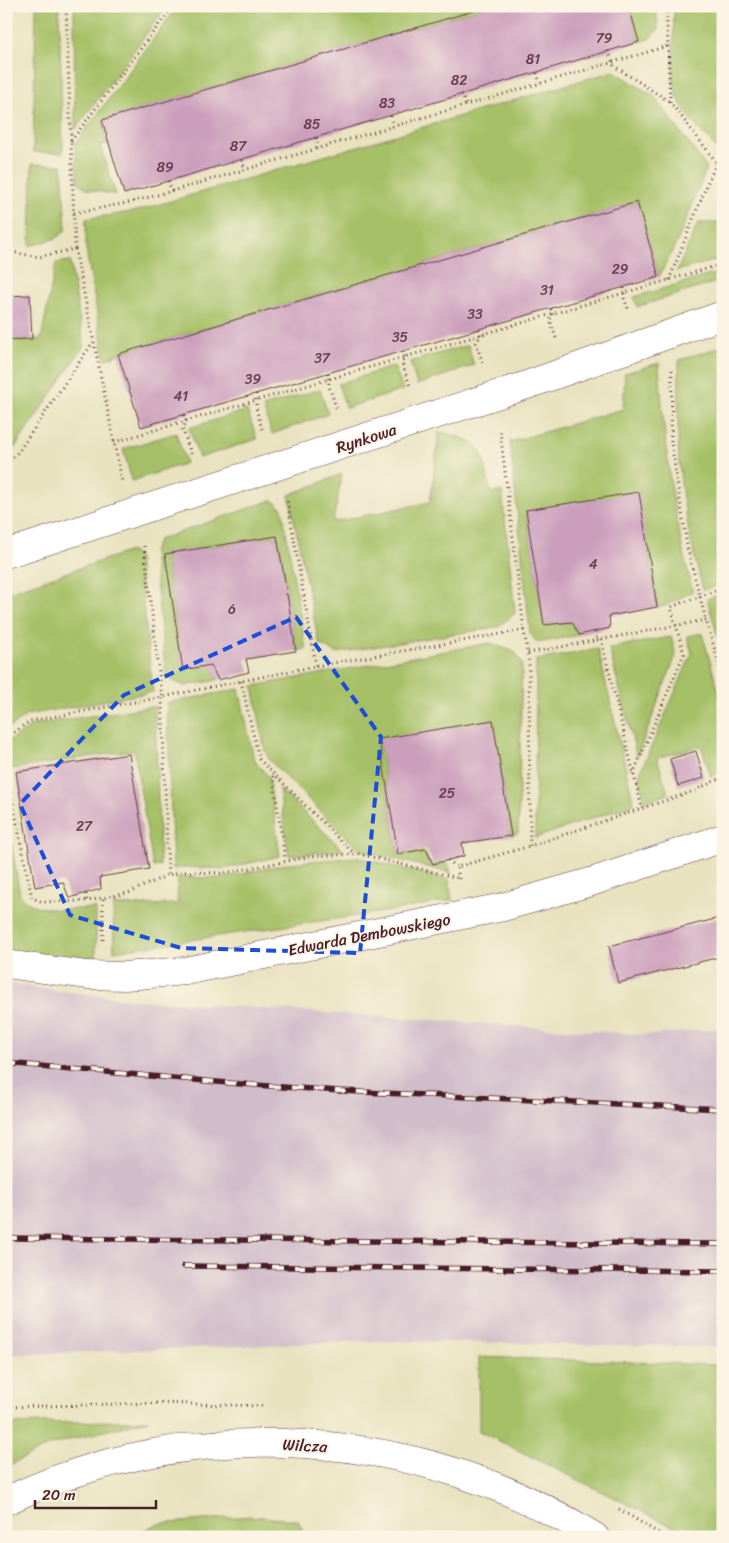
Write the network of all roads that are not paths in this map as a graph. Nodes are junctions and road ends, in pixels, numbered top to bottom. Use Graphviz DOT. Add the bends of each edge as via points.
graph roads {
  1 [pos="723,315"];
  2 [pos="6,554"];
  3 [pos="723,838"];
  4 [pos="6,964"];
  5 [pos="6,1501"];
  6 [pos="595,1537"];
  1 -- 2 [label="street, Rynkowa" via="585,366"];
  3 -- 4 [label="street, Edwarda Dembowskiego" via="551,894 185,971 87,976"];
  5 -- 6 [label="street, Wilcza" via="79,1471 140,1456 248,1443 323,1444 399,1457 476,1479 567,1519"];
}
